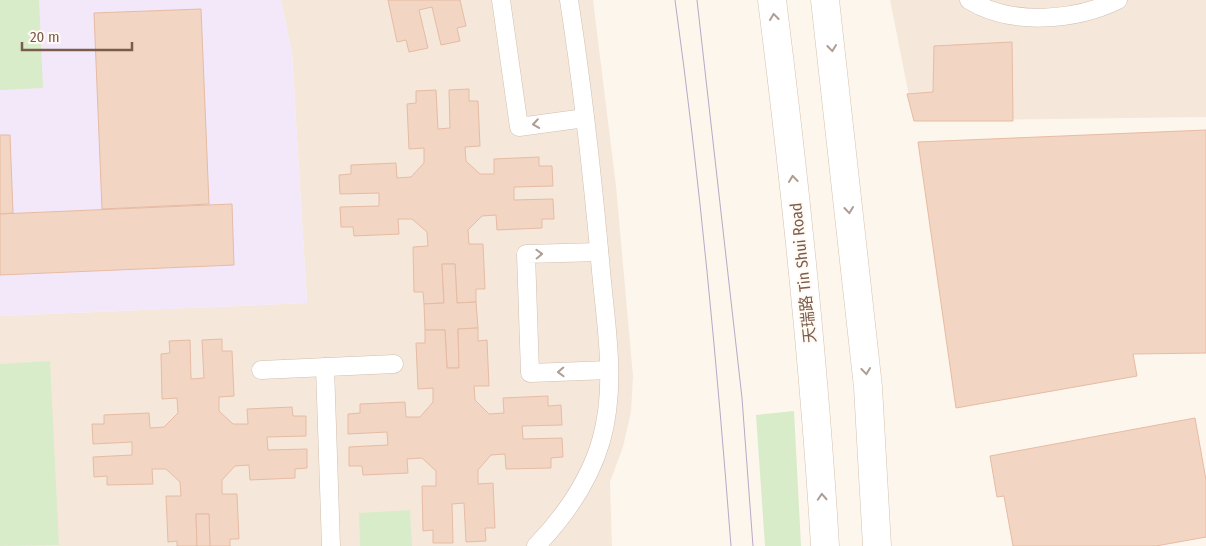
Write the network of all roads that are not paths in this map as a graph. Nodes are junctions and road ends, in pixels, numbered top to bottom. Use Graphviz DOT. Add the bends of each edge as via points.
graph roads {
  1 [pos="501,0"];
  2 [pos="569,0"];
  3 [pos="772,0"];
  4 [pos="825,0"];
  5 [pos="969,0"];
  6 [pos="1118,0"];
  7 [pos="584,118"];
  8 [pos="599,252"];
  9 [pos="394,364"];
  10 [pos="324,367"];
  11 [pos="261,370"];
  12 [pos="609,370"];
  13 [pos="331,546"];
  14 [pos="536,546"];
  15 [pos="825,546"];
  16 [pos="877,546"];
  7 -- 1 [label="lane, one-way" via="519,127"];
  2 -- 7 [label="lane"];
  15 -- 3 [label="main road, 天瑞路 Tin Shui Road, one-way" via="816,392"];
  4 -- 16 [label="main road, one-way" via="868,387"];
  5 -- 6 [label="lane" via="982,8 1026,19 1083,12"];
  7 -- 8 [label="lane"];
  8 -- 12 [label="lane"];
  12 -- 8 [label="lane, one-way" via="530,373 526,254"];
  9 -- 10 [label="lane"];
  10 -- 11 [label="lane"];
  10 -- 13 [label="lane"];
  12 -- 14 [label="lane" via="601,441 589,471 575,499"];
}
